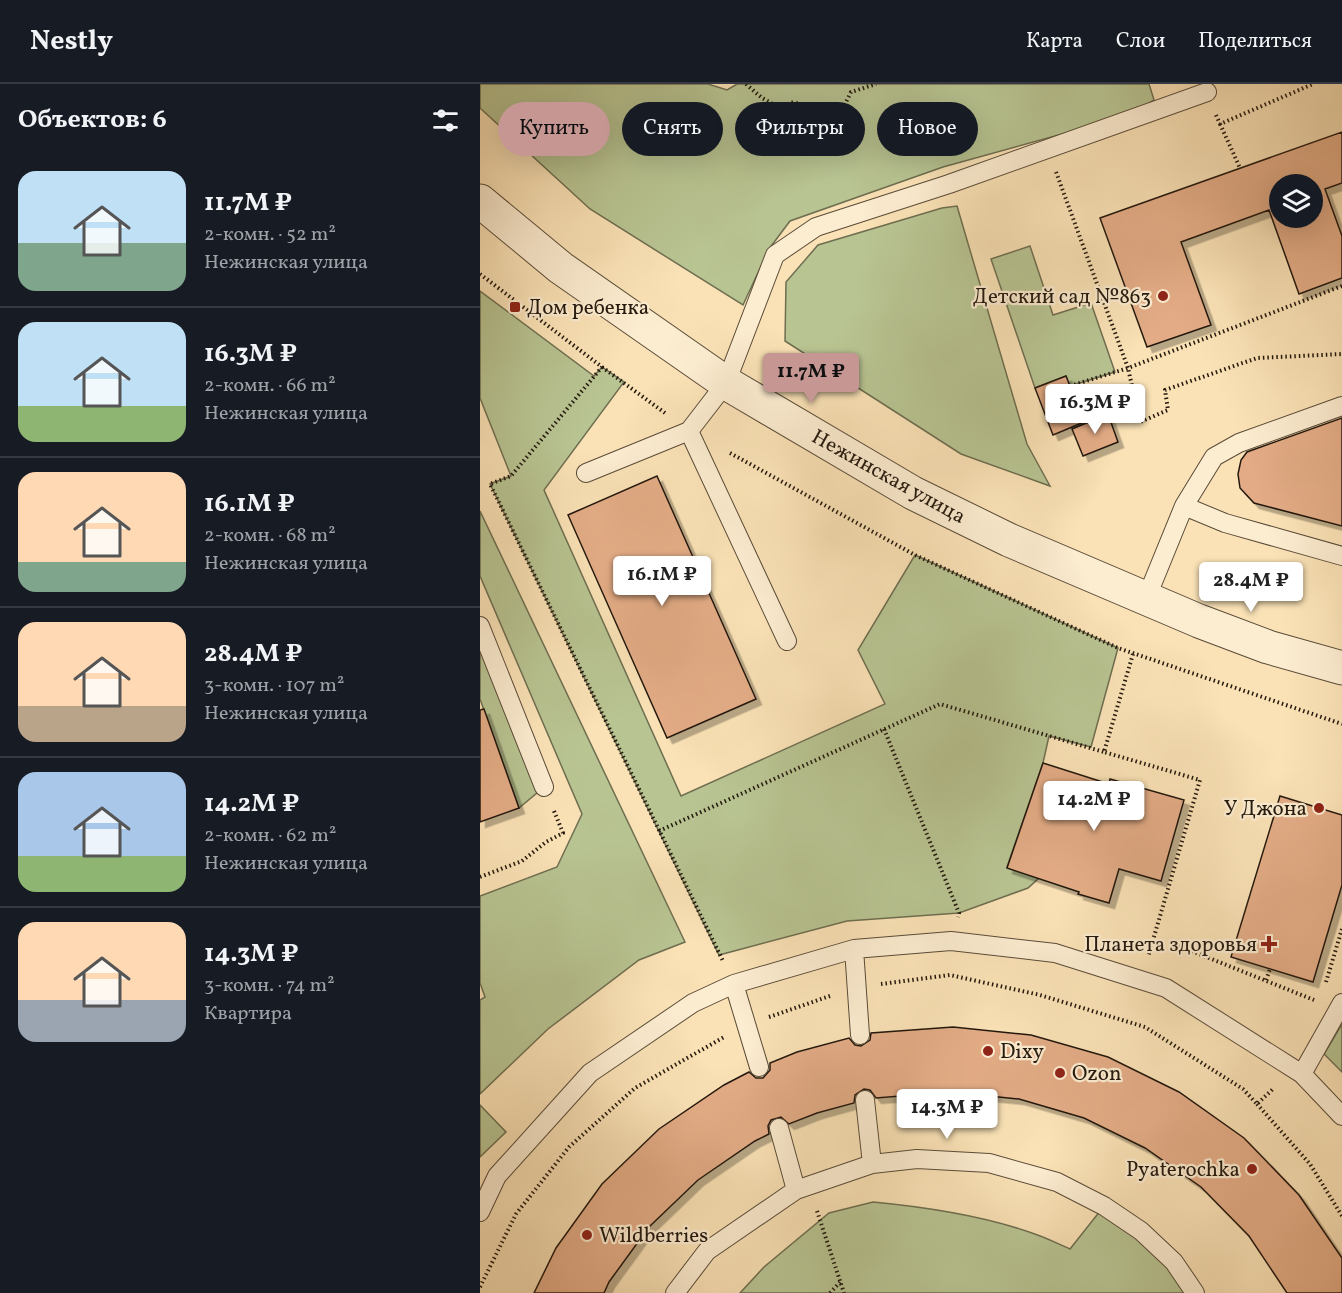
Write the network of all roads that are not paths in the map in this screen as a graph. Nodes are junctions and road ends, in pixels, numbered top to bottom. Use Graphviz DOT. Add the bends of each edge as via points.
graph roads {
  1 [pos="1207,92"];
  2 [pos="480,201"];
  3 [pos="726,383"];
  4 [pos="1342,406"];
  5 [pos="689,431"];
  6 [pos="586,473"];
  7 [pos="1184,506"];
  8 [pos="1342,556"];
  9 [pos="1146,599"];
  10 [pos="480,626"];
  11 [pos="787,641"];
  12 [pos="1342,668"];
  13 [pos="544,787"];
  14 [pos="854,949"];
  15 [pos="734,984"];
  16 [pos="1342,1003"];
  17 [pos="860,1035"];
  18 [pos="759,1067"];
  19 [pos="1302,1074"];
  20 [pos="865,1100"];
  21 [pos="1342,1116"];
  22 [pos="779,1128"];
  23 [pos="872,1164"];
  24 [pos="802,1187"];
  25 [pos="480,1212"];
  26 [pos="675,1293"];
  27 [pos="1195,1293"];
  1 -- 3 [label="lane" via="816,227 775,255"];
  2 -- 3 [label="street, Нежинская улица" via="561,268"];
  3 -- 5 [label="lane"];
  3 -- 9 [label="street, Нежинская улица" via="913,493 1009,540"];
  4 -- 7 [label="lane" via="1239,443 1214,457"];
  5 -- 6 [label="lane"];
  5 -- 11 [label="lane"];
  7 -- 8 [label="lane" via="1225,523"];
  7 -- 9 [label="lane"];
  9 -- 12 [label="street, Нежинская улица" via="1269,647"];
  10 -- 13 [label="lane"];
  14 -- 15 [label="lane"];
  14 -- 17 [label="lane"];
  14 -- 19 [label="lane" via="951,941 1055,953 1166,988"];
  15 -- 18 [label="lane"];
  15 -- 25 [label="lane" via="693,1003 590,1073 497,1176"];
  16 -- 19 [label="lane"];
  19 -- 21 [label="lane"];
  20 -- 23 [label="lane"];
  22 -- 24 [label="lane"];
  23 -- 24 [label="lane"];
  23 -- 27 [label="lane" via="917,1159 989,1163 1057,1182 1141,1231 1174,1262"];
  24 -- 26 [label="lane" via="707,1251"];
}
